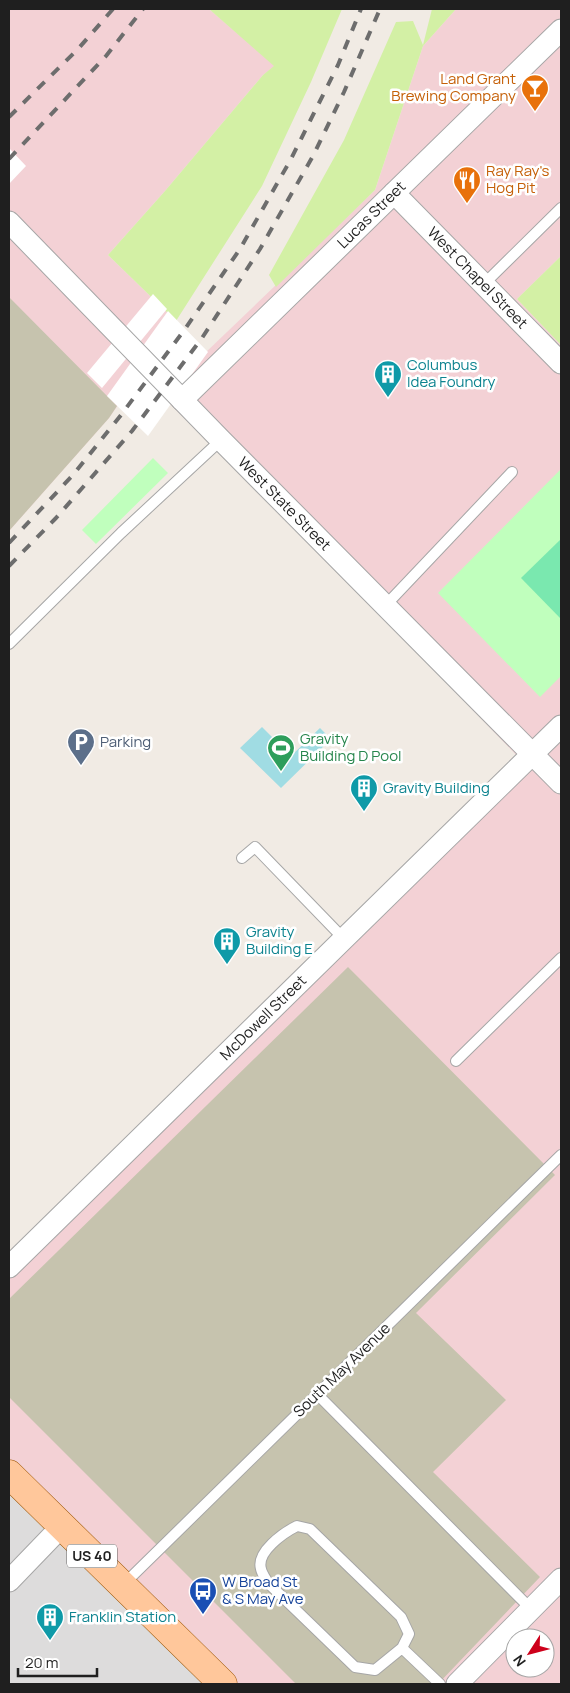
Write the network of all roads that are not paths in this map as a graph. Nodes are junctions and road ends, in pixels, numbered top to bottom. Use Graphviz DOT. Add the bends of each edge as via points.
graph roads {
  1 [pos="561,30"];
  2 [pos="394,193"];
  3 [pos="561,208"];
  4 [pos="9,222"];
  5 [pos="484,284"];
  6 [pos="561,363"];
  7 [pos="182,400"];
  8 [pos="221,440"];
  9 [pos="512,472"];
  10 [pos="386,606"];
  11 [pos="9,644"];
  12 [pos="561,726"];
  13 [pos="533,754"];
  14 [pos="561,783"];
  15 [pos="242,858"];
  16 [pos="344,939"];
  17 [pos="561,958"];
  18 [pos="456,1061"];
  19 [pos="561,1155"];
  20 [pos="9,1267"];
  21 [pos="317,1394"];
  22 [pos="9,1474"];
  23 [pos="62,1526"];
  24 [pos="561,1578"];
  25 [pos="9,1581"];
  26 [pos="122,1586"];
  27 [pos="531,1610"];
  28 [pos="402,1648"];
  29 [pos="223,1684"];
  30 [pos="440,1684"];
  31 [pos="457,1684"];
  1 -- 2 [label="street, Lucas Street"];
  2 -- 5 [label="street, West Chapel Street"];
  2 -- 7 [label="street, Lucas Street"];
  3 -- 5 [label="lane"];
  4 -- 7 [label="street, West State Street"];
  5 -- 6 [label="street, West Chapel Street"];
  7 -- 8 [label="street, West State Street"];
  8 -- 10 [label="street, West State Street"];
  8 -- 11 [label="lane"];
  9 -- 10 [label="lane"];
  10 -- 13 [label="street, West State Street"];
  12 -- 13 [label="street, McDowell Street"];
  13 -- 14 [label="street, West State Street"];
  13 -- 16 [label="street, McDowell Street"];
  15 -- 16 [label="lane" via="255,847"];
  16 -- 20 [label="street, McDowell Street"];
  17 -- 18 [label="lane"];
  19 -- 21 [label="lane, South May Avenue"];
  21 -- 26 [label="lane, South May Avenue"];
  21 -- 27 [label="lane"];
  22 -- 23 [label="main road, US 40"];
  23 -- 25 [label="street"];
  23 -- 26 [label="main road, US 40"];
  24 -- 27 [label="street"];
  26 -- 29 [label="main road, US 40"];
  27 -- 31 [label="street"];
  28 -- 28 [label="lane" via="409,1634 401,1617 310,1529 296,1526 283,1533 263,1554 260,1568 268,1583 354,1667 375,1670"];
  28 -- 30 [label="lane"];
}
